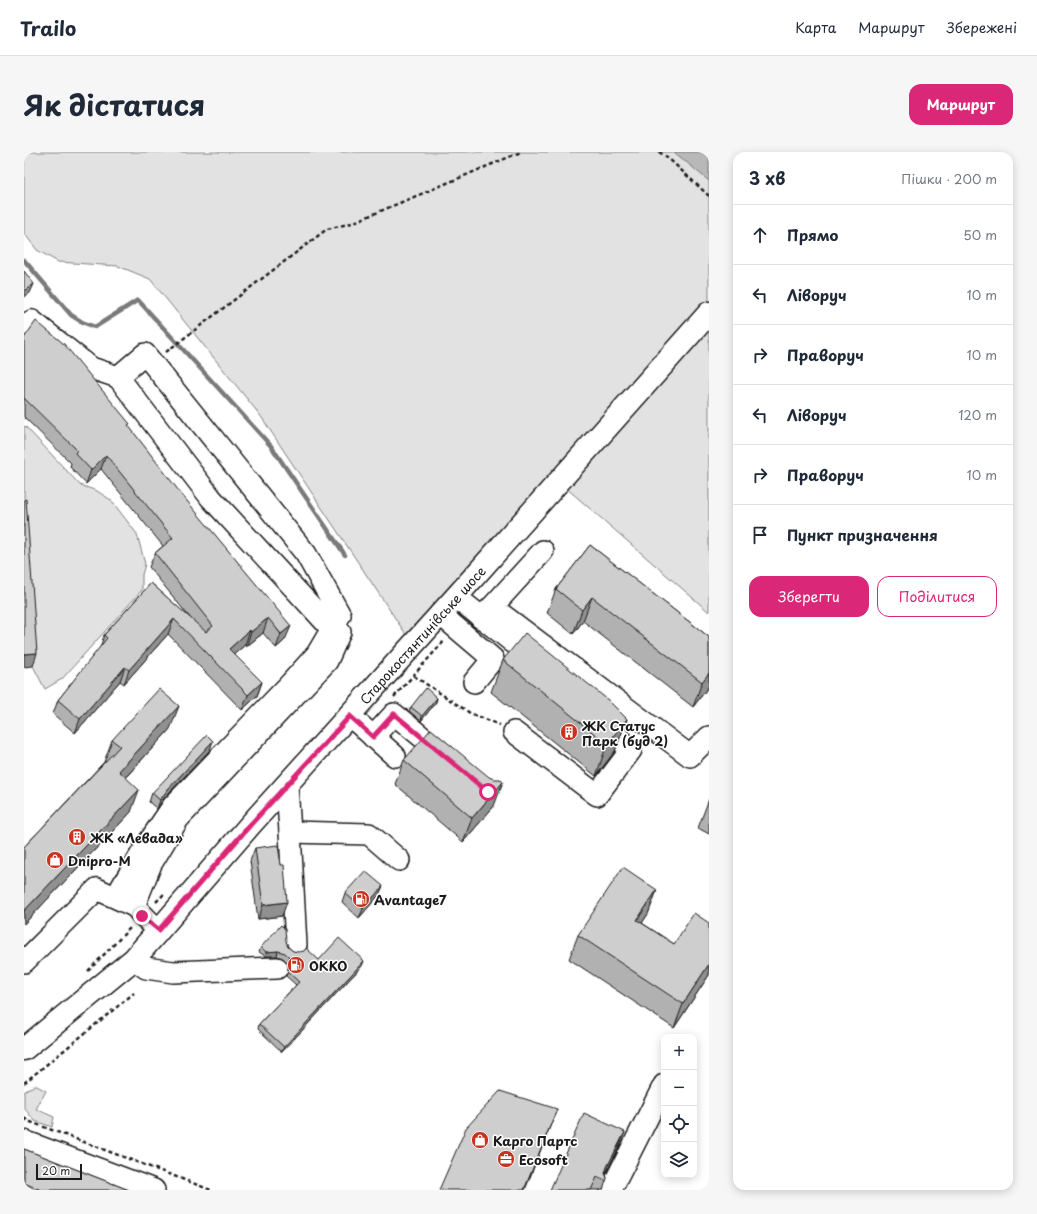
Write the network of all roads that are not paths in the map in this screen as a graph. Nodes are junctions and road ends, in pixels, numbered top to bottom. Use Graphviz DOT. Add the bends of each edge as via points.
graph roads {
  1 [pos="709,313"];
  2 [pos="24,325"];
  3 [pos="118,377"];
  4 [pos="543,551"];
  5 [pos="456,597"];
  6 [pos="487,613"];
  7 [pos="440,614"];
  8 [pos="331,628"];
  9 [pos="474,682"];
  10 [pos="571,690"];
  11 [pos="587,706"];
  12 [pos="350,716"];
  13 [pos="514,732"];
  14 [pos="373,737"];
  15 [pos="709,737"];
  16 [pos="395,756"];
  17 [pos="459,768"];
  18 [pos="287,786"];
  19 [pos="290,832"];
  20 [pos="399,860"];
  21 [pos="134,906"];
  22 [pos="159,930"];
  23 [pos="296,945"];
  24 [pos="134,959"];
  25 [pos="24,962"];
  26 [pos="277,968"];
  27 [pos="24,1049"];
  28 [pos="661,1091"];
  29 [pos="24,1141"];
  30 [pos="154,1190"];
  31 [pos="611,1190"];
  1 -- 5 [label="main road, Старокостянтинівське шосе"];
  2 -- 3 [label="street" via="32,321 91,368"];
  3 -- 8 [label="street" via="211,498"];
  3 -- 8 [label="street" via="145,354 306,554 340,615"];
  4 -- 6 [label="street"];
  5 -- 6 [label="street"];
  5 -- 7 [label="main road, Старокостянтинівське шосе"];
  6 -- 10 [label="street"];
  6 -- 15 [label="street" via="690,756"];
  7 -- 9 [label="street" via="493,659"];
  7 -- 12 [label="main road, Старокостянтинівське шосе"];
  8 -- 21 [label="street" via="317,654 173,806 142,851 122,888"];
  11 -- 13 [label="street" via="631,750 597,795"];
  12 -- 14 [label="street"];
  12 -- 18 [label="main road, Старокостянтинівське шосе"];
  14 -- 16 [label="street"];
  14 -- 17 [label="street" via="394,714"];
  18 -- 19 [label="street"];
  18 -- 22 [label="main road, Старокостянтинівське шосе"];
  19 -- 20 [label="street" via="369,834"];
  19 -- 23 [label="street"];
  21 -- 22 [label="street"];
  21 -- 25 [label="street" via="97,889"];
  22 -- 24 [label="main road, Старокостянтинівське шосе"];
  24 -- 26 [label="street" via="146,968 173,972"];
  24 -- 27 [label="main road, Старокостянтинівське шосе"];
  28 -- 31 [label="street"];
  29 -- 30 [label="street"];
}
